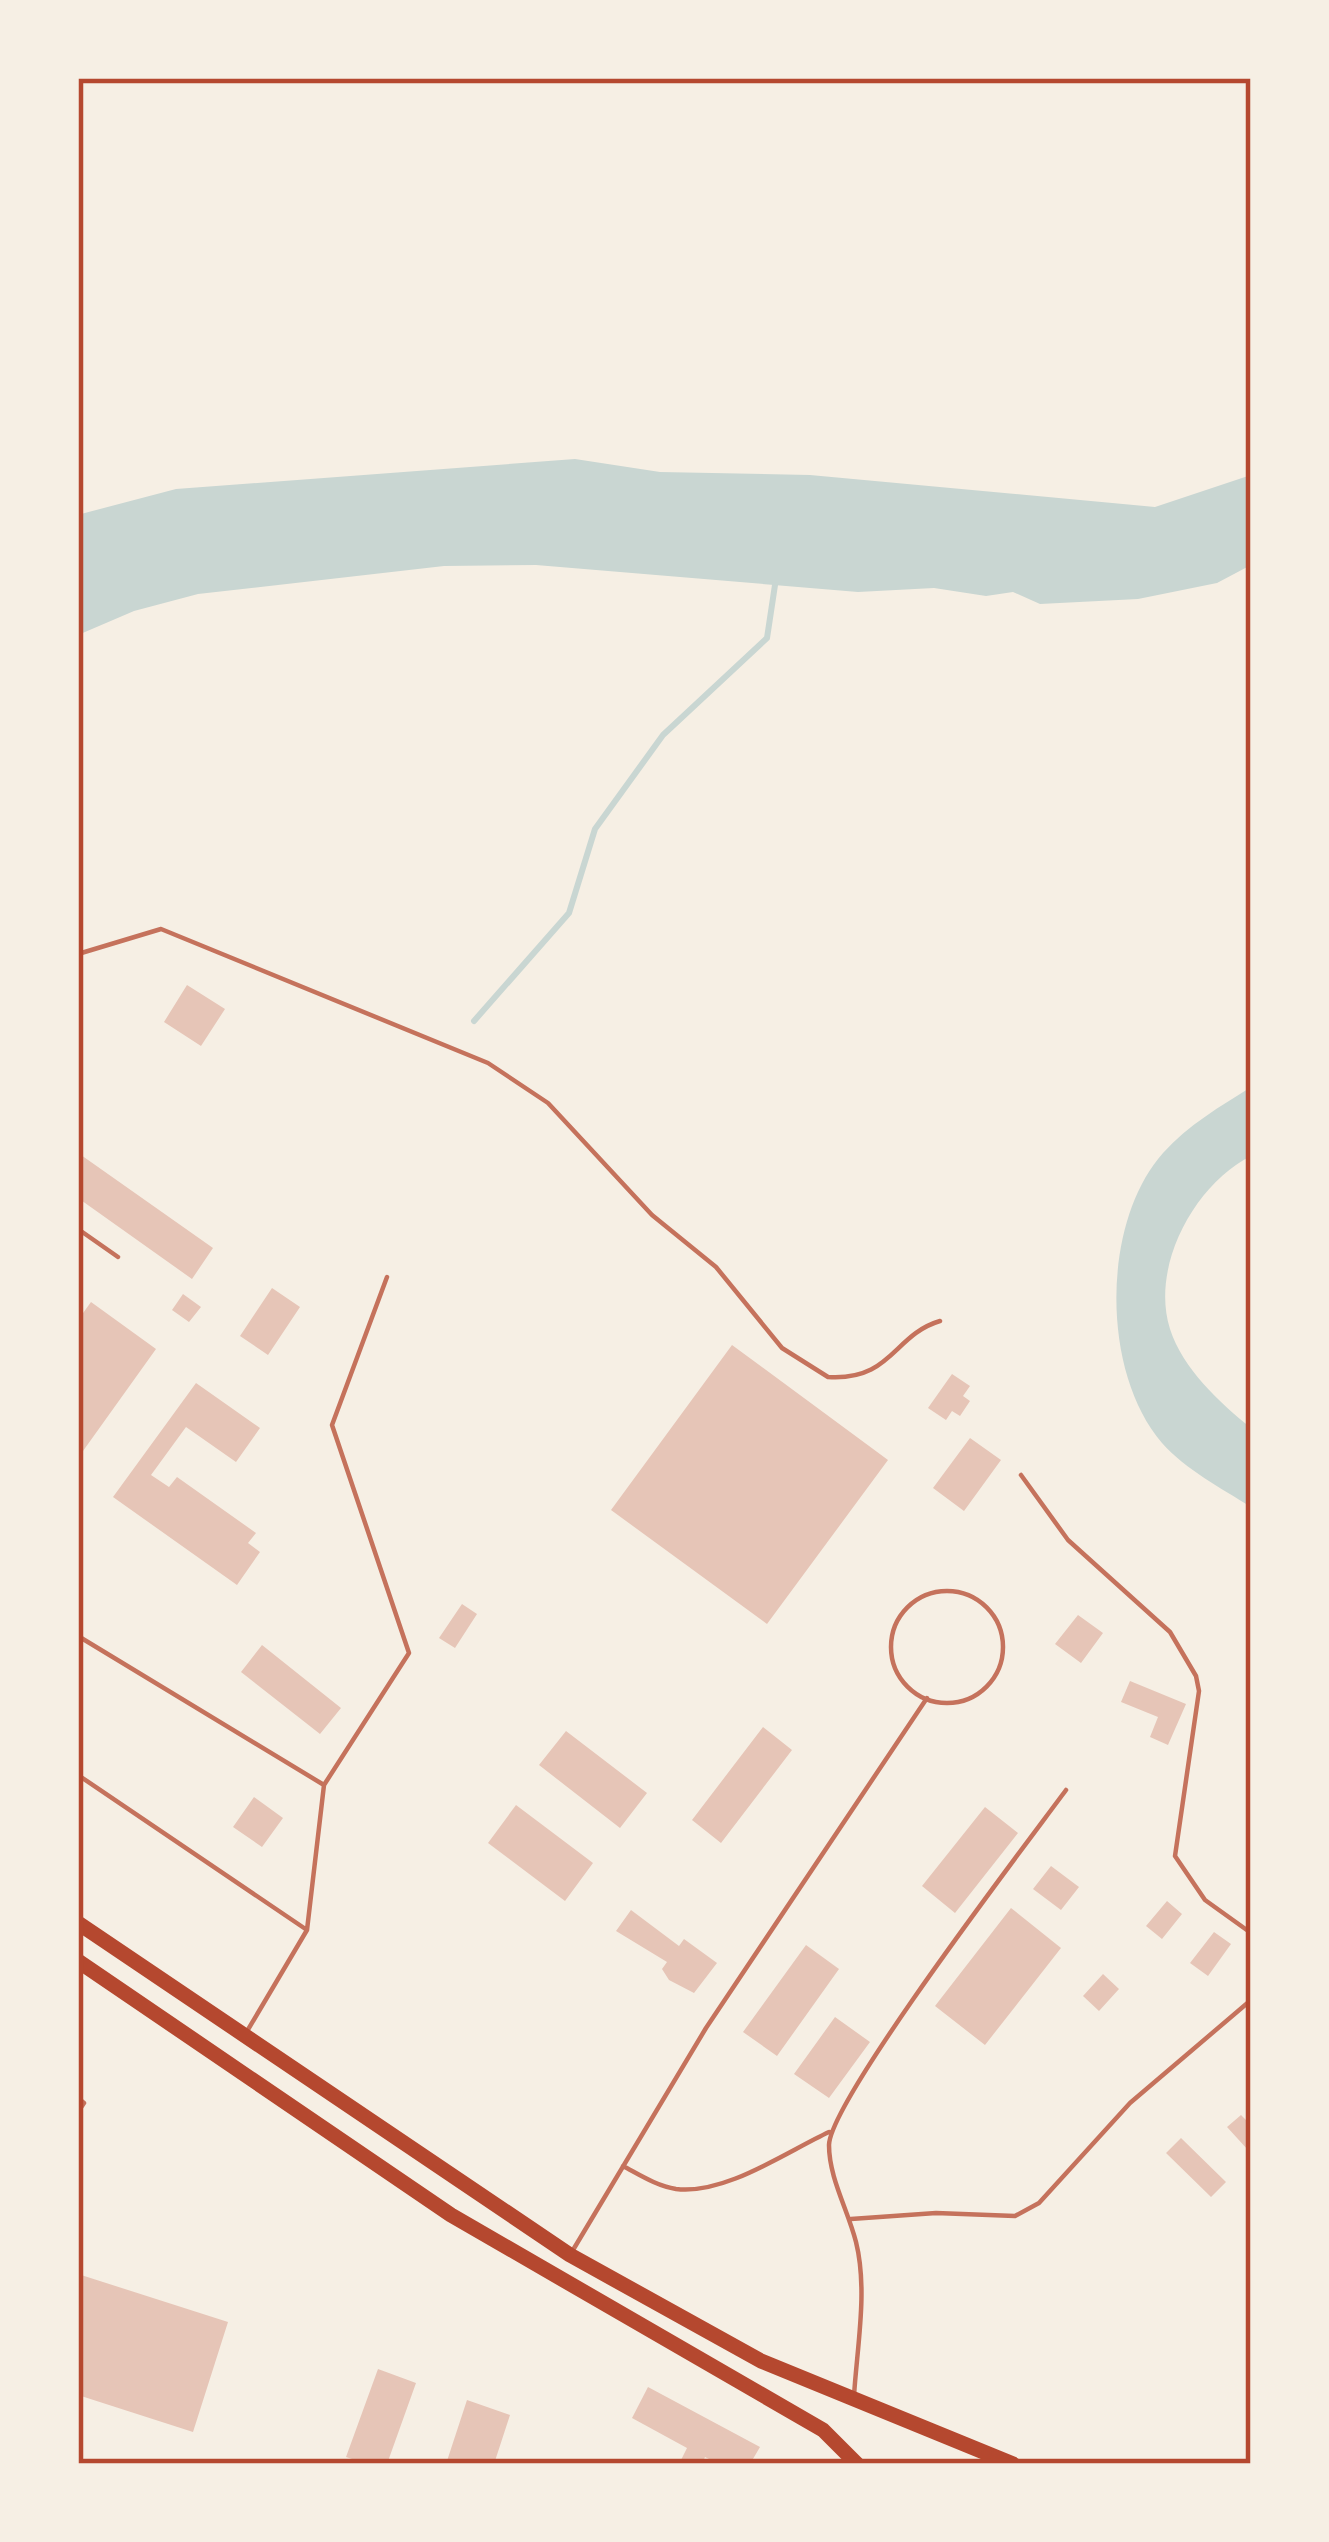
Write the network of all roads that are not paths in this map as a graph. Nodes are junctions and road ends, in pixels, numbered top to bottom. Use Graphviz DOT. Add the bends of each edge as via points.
graph roads {
  1 [pos="78,954"];
  2 [pos="78,1229"];
  3 [pos="118,1257"];
  4 [pos="388,1277"];
  5 [pos="940,1321"];
  6 [pos="1021,1474"];
  7 [pos="78,1636"];
  8 [pos="927,1698"];
  9 [pos="78,1775"];
  10 [pos="324,1785"];
  11 [pos="1066,1790"];
  12 [pos="78,1923"];
  13 [pos="308,1930"];
  14 [pos="1251,1933"];
  15 [pos="78,1960"];
  16 [pos="1251,2000"];
  17 [pos="242,2038"];
  18 [pos="78,2098"];
  19 [pos="78,2112"];
  20 [pos="831,2131"];
  21 [pos="623,2166"];
  22 [pos="849,2219"];
  23 [pos="570,2255"];
  24 [pos="854,2401"];
  25 [pos="857,2464"];
  26 [pos="1013,2464"];
  1 -- 5 [label="lane" via="161,929 488,1063 548,1103 652,1215 716,1267 782,1348 828,1378 879,1369"];
  2 -- 3 [label="lane"];
  4 -- 10 [label="lane" via="332,1425 409,1653"];
  6 -- 14 [label="lane" via="1068,1540 1187,1654 1198,1690 1175,1856 1205,1900"];
  7 -- 10 [label="lane"];
  8 -- 8 [label="lane" via="893,1662 896,1623 923,1596 962,1592 993,1614 1004,1651 998,1670 971,1697"];
  8 -- 21 [label="lane"];
  9 -- 13 [label="lane"];
  10 -- 13 [label="lane"];
  11 -- 20 [label="lane"];
  12 -- 17 [label="main road"];
  13 -- 17 [label="lane"];
  15 -- 25 [label="main road" via="451,2215 823,2430"];
  16 -- 22 [label="lane" via="1130,2103 1027,2210 995,2218"];
  17 -- 23 [label="main road"];
  18 -- 19 [label="lane"];
  20 -- 21 [label="lane" via="689,2190 660,2186"];
  20 -- 22 [label="lane" via="831,2163"];
  21 -- 23 [label="lane"];
  22 -- 24 [label="lane" via="860,2276"];
  23 -- 24 [label="main road" via="761,2360"];
  24 -- 26 [label="main road"];
}
